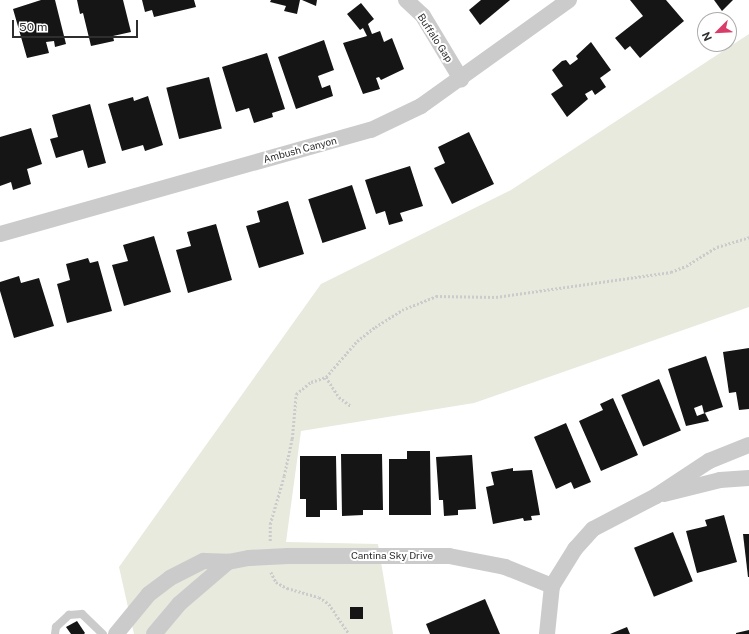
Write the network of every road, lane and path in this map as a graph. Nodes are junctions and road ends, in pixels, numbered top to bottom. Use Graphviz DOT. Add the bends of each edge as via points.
graph roads {
  1 [pos="406,0"];
  2 [pos="569,0"];
  3 [pos="461,79"];
  4 [pos="0,234"];
  5 [pos="749,237"];
  6 [pos="326,377"];
  7 [pos="351,406"];
  8 [pos="749,445"];
  9 [pos="749,478"];
  10 [pos="656,496"];
  11 [pos="269,557"];
  12 [pos="228,562"];
  13 [pos="552,586"];
  14 [pos="55,634"];
  15 [pos="103,634"];
  16 [pos="116,634"];
  17 [pos="154,634"];
  18 [pos="349,634"];
  19 [pos="547,634"];
  1 -- 3 [label="street, Buffalo Gap" via="423,16"];
  2 -- 3 [label="street, Ambush Canyon"];
  3 -- 4 [label="street, Ambush Canyon" via="421,106 371,130"];
  5 -- 6 [label="path" via="717,247 671,272 496,297 436,296 402,310 357,340"];
  6 -- 7 [label="path" via="339,398"];
  6 -- 11 [label="path" via="311,382 296,394 292,439 270,524"];
  8 -- 10 [label="street" via="709,461"];
  9 -- 10 [label="street" via="720,480"];
  10 -- 13 [label="street" via="594,529 575,549"];
  11 -- 12 [label="street, Cantina Sky Drive"];
  11 -- 13 [label="street, Cantina Sky Drive" via="449,556 505,567"];
  11 -- 18 [label="path" via="270,570 276,582 286,588 319,597 329,604"];
  12 -- 16 [label="street, Cantina Sky Drive" via="204,561 170,578 149,594"];
  12 -- 17 [label="street" via="179,604"];
  13 -- 19 [label="street"];
  14 -- 15 [label="lane" via="56,627 69,616 82,614"];
}
